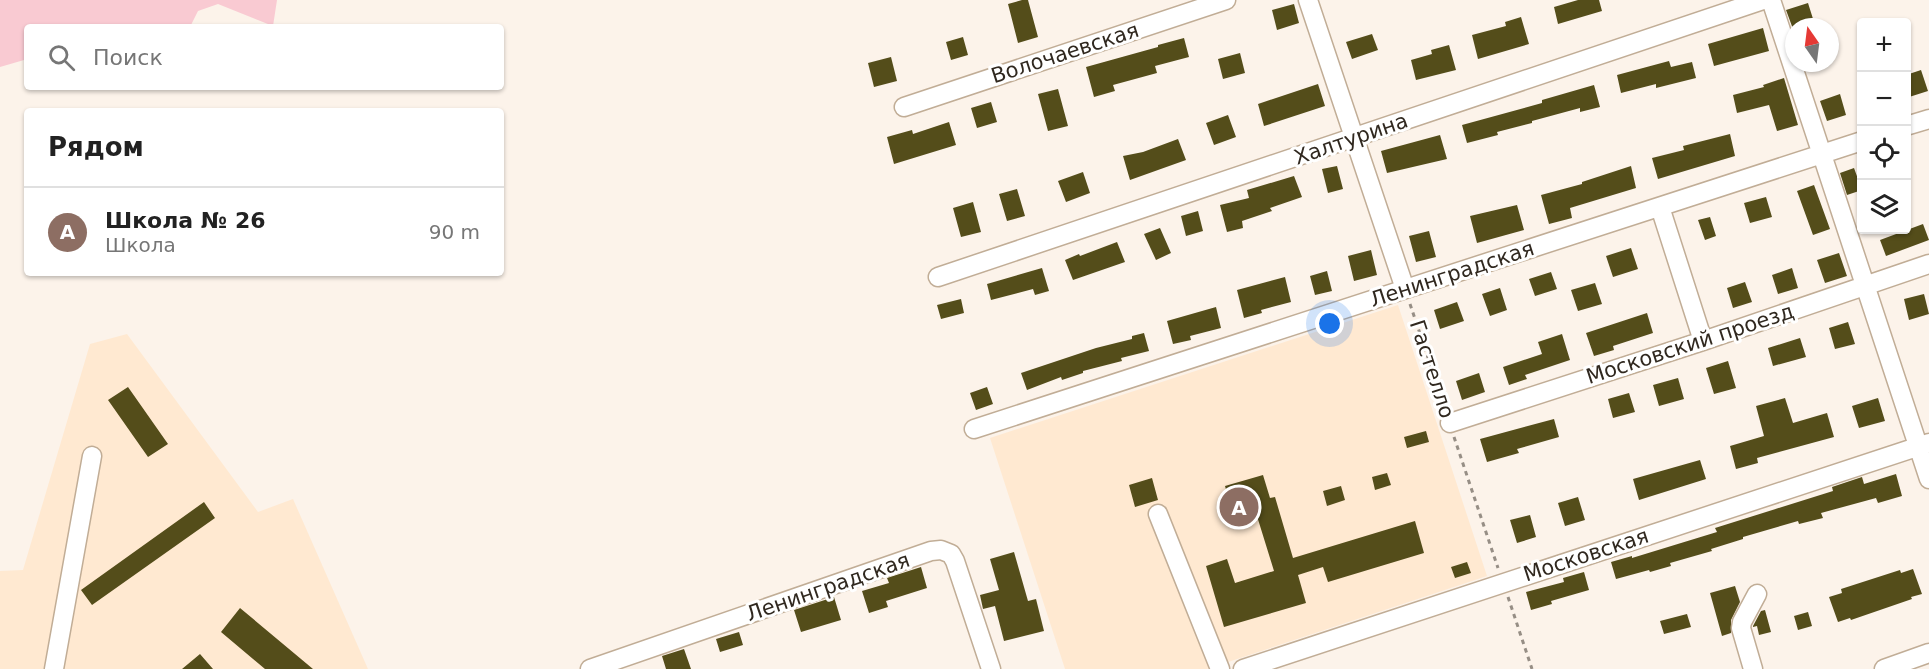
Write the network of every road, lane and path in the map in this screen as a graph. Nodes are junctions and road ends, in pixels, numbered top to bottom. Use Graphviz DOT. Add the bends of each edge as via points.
graph roads {
  1 [pos="1226,0"];
  2 [pos="1308,0"];
  3 [pos="1763,0"];
  4 [pos="1771,0"];
  5 [pos="904,106"];
  6 [pos="1929,119"];
  7 [pos="1911,124"];
  8 [pos="1354,138"];
  9 [pos="1857,143"];
  10 [pos="1822,155"];
  11 [pos="1660,207"];
  12 [pos="1929,264"];
  13 [pos="938,277"];
  14 [pos="1865,285"];
  15 [pos="1405,289"];
  16 [pos="1703,341"];
  17 [pos="1450,423"];
  18 [pos="974,429"];
  19 [pos="1924,445"];
  20 [pos="92,456"];
  21 [pos="1929,479"];
  22 [pos="1158,513"];
  23 [pos="1503,583"];
  24 [pos="1757,594"];
  25 [pos="1929,653"];
  26 [pos="626,663"];
  27 [pos="1281,663"];
  28 [pos="54,669"];
  29 [pos="590,669"];
  30 [pos="991,669"];
  31 [pos="1220,669"];
  32 [pos="1243,669"];
  33 [pos="1532,669"];
  34 [pos="1753,669"];
  35 [pos="1884,669"];
  1 -- 5 [label="street, Волочаевская"];
  2 -- 8 [label="street"];
  3 -- 8 [label="street, Халтурина"];
  4 -- 10 [label="street"];
  6 -- 7 [label="street"];
  8 -- 13 [label="street, Халтурина"];
  8 -- 15 [label="street"];
  9 -- 10 [label="street, Ленинградская"];
  10 -- 11 [label="street, Ленинградская"];
  10 -- 14 [label="street"];
  11 -- 15 [label="street, Ленинградская"];
  11 -- 16 [label="street"];
  12 -- 14 [label="street, Московский проезд"];
  14 -- 16 [label="street, Московский проезд"];
  14 -- 19 [label="street"];
  15 -- 17 [label="path, Гастелло"];
  15 -- 18 [label="street, Ленинградская"];
  16 -- 17 [label="street, Московский проезд"];
  17 -- 23 [label="path, Гастелло"];
  19 -- 21 [label="street"];
  19 -- 23 [label="street, Московская"];
  20 -- 28 [label="street"];
  22 -- 31 [label="street"];
  23 -- 27 [label="street, Московская"];
  23 -- 33 [label="path, Гастелло"];
  24 -- 34 [label="street" via="1741,628"];
  25 -- 35 [label="street"];
  26 -- 29 [label="street, Ленинградская"];
  26 -- 30 [label="street, Ленинградская" via="941,550 951,554 955,561"];
  27 -- 32 [label="street, Московская"];
}
